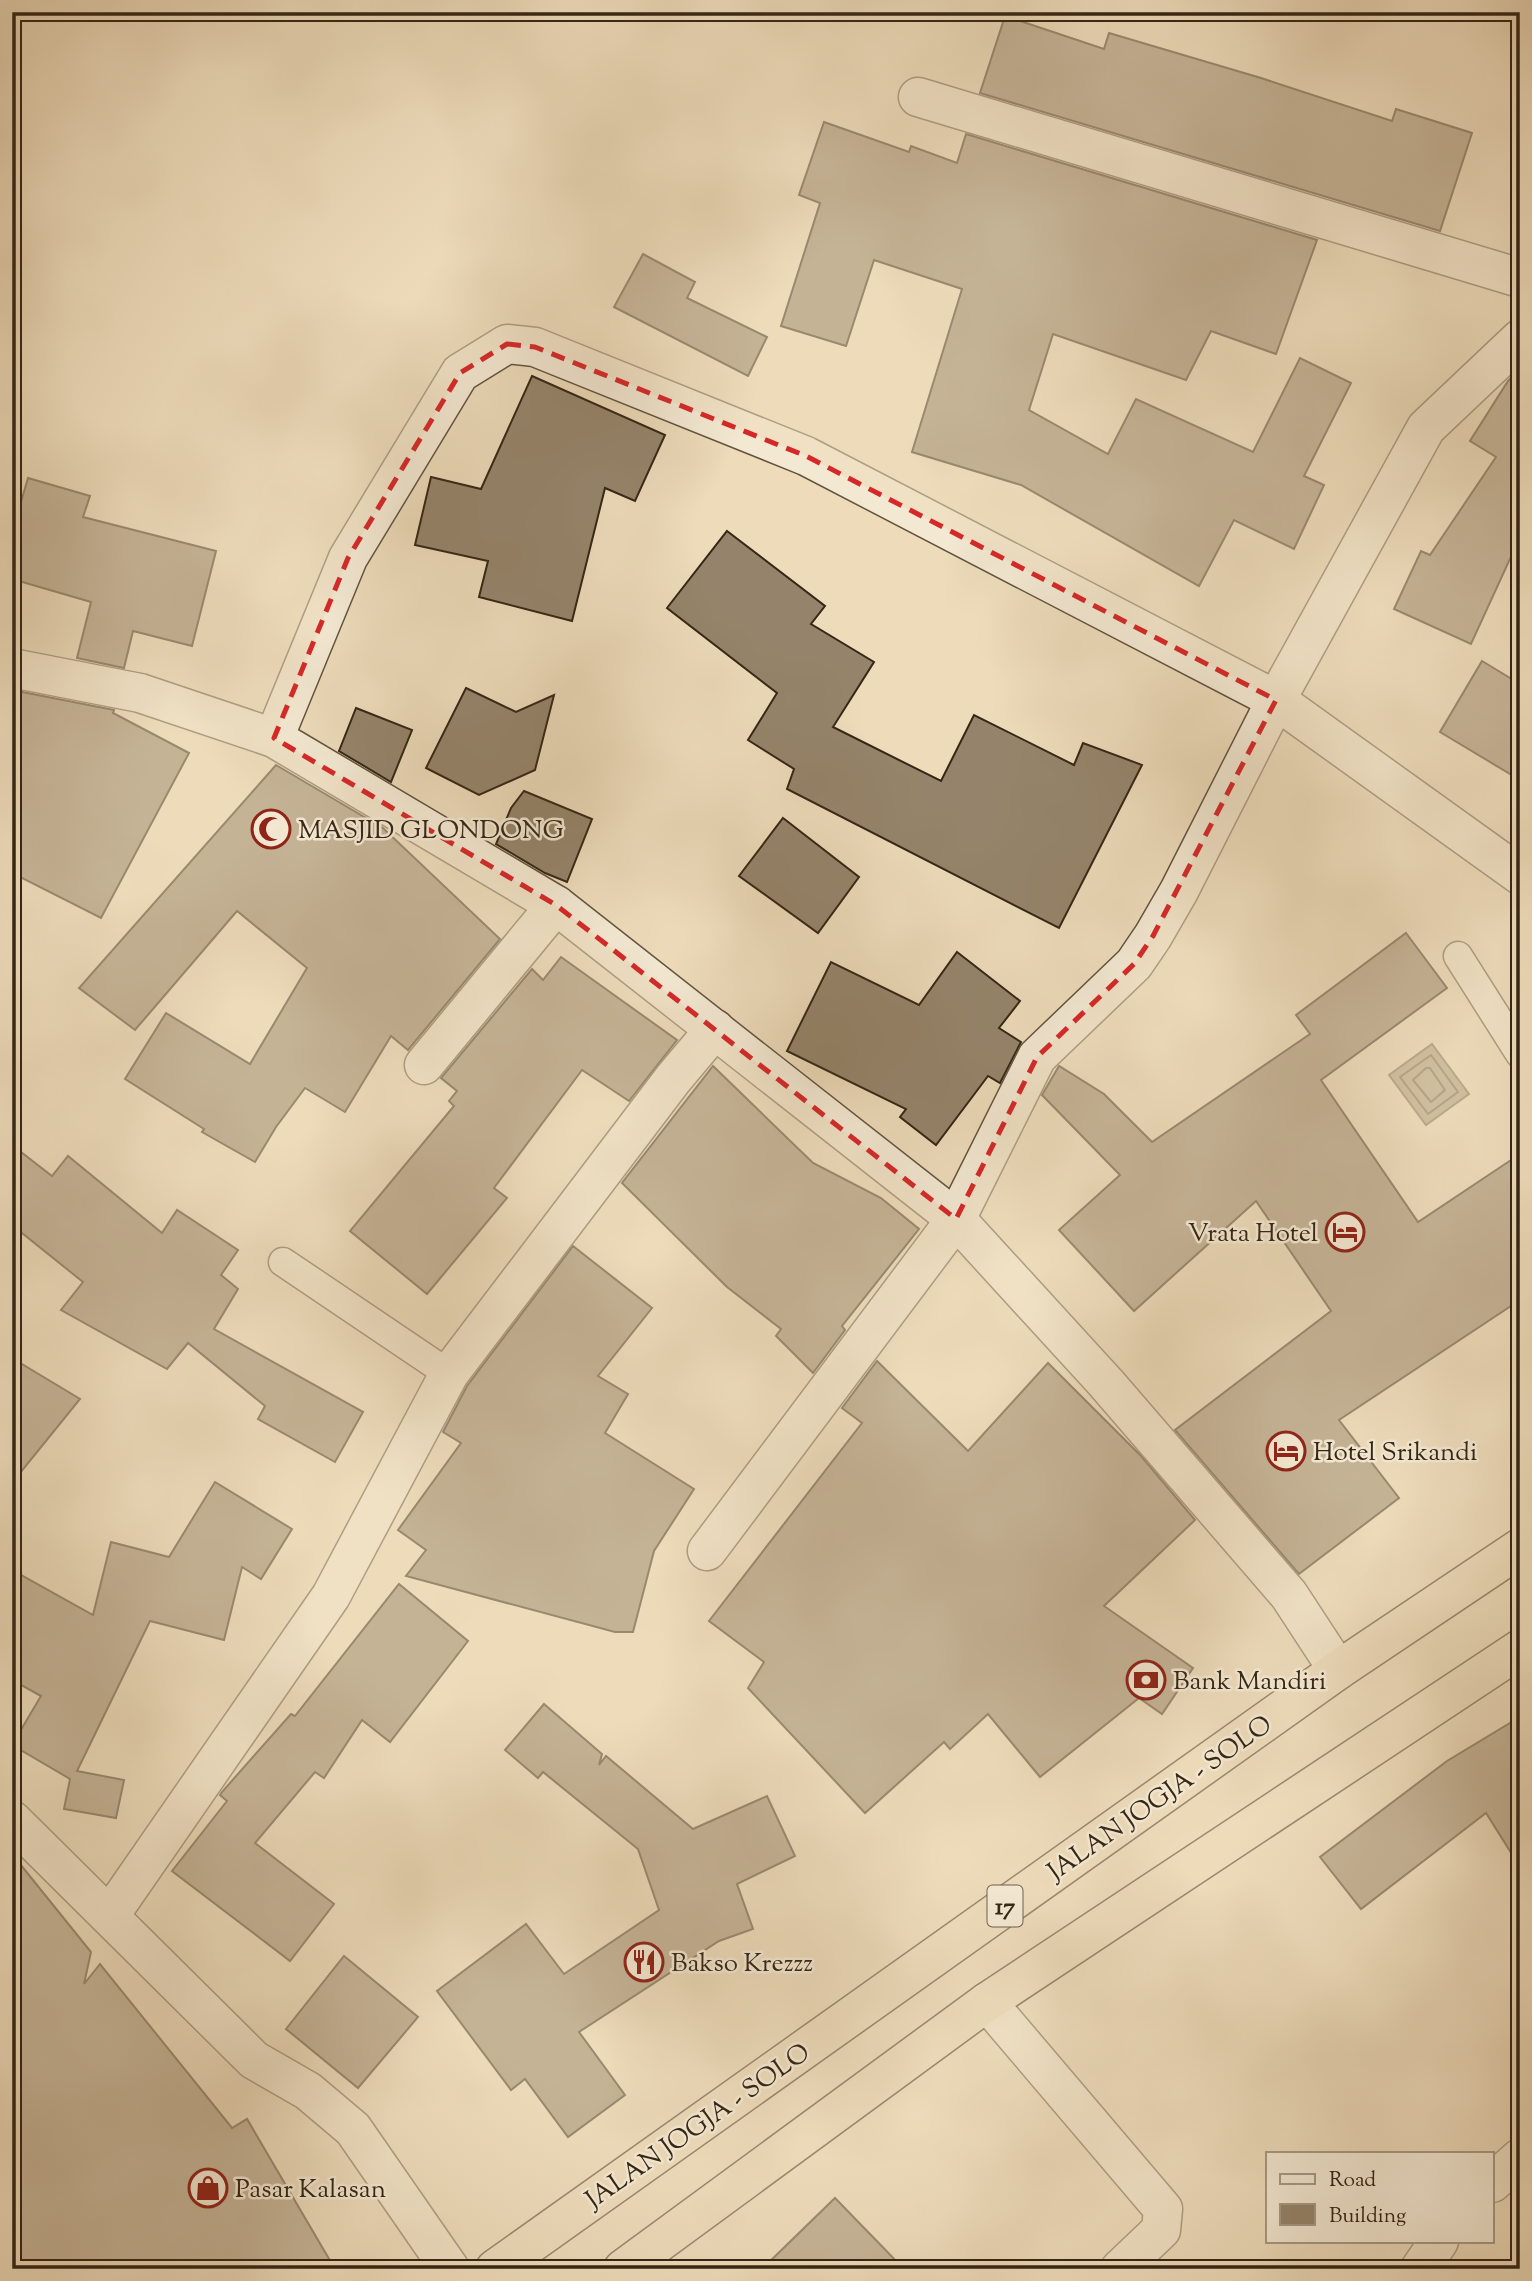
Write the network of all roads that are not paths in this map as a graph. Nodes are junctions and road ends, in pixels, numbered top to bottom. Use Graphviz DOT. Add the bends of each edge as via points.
graph roads {
  1 [pos="918,97"];
  2 [pos="1520,278"];
  3 [pos="1520,338"];
  4 [pos="12,668"];
  5 [pos="1276,700"];
  6 [pos="274,738"];
  7 [pos="1520,875"];
  8 [pos="556,905"];
  9 [pos="1458,956"];
  10 [pos="715,1029"];
  11 [pos="1520,1054"];
  12 [pos="424,1065"];
  13 [pos="956,1219"];
  14 [pos="283,1262"];
  15 [pos="449,1374"];
  16 [pos="1520,1548"];
  17 [pos="707,1551"];
  18 [pos="1520,1649"];
  19 [pos="1338,1670"];
  20 [pos="12,1820"];
  21 [pos="110,1915"];
  22 [pos="987,2002"];
  23 [pos="1520,2158"];
  24 [pos="1494,2181"];
  25 [pos="1438,2242"];
  26 [pos="450,2269"];
  27 [pos="495,2269"];
  28 [pos="623,2269"];
  29 [pos="1120,2269"];
  30 [pos="1420,2269"];
  1 -- 2 [label="street"];
  3 -- 5 [label="street" via="1426,429"];
  4 -- 6 [label="street" via="140,693"];
  5 -- 6 [label="street" via="806,456 535,347 506,345 460,373 348,558"];
  5 -- 7 [label="street"];
  5 -- 13 [label="street" via="1153,936 1134,964 1037,1057"];
  6 -- 8 [label="street"];
  8 -- 10 [label="street"];
  8 -- 12 [label="street"];
  9 -- 11 [label="lane"];
  10 -- 13 [label="street"];
  10 -- 15 [label="street"];
  13 -- 17 [label="street"];
  13 -- 19 [label="street" via="1106,1383 1289,1595"];
  14 -- 15 [label="lane"];
  15 -- 21 [label="street" via="331,1595"];
  16 -- 19 [label="highway, JALAN JOGJA - SOLO / 17"];
  18 -- 22 [label="highway"];
  19 -- 27 [label="highway, JALAN JOGJA - SOLO / 17"];
  20 -- 21 [label="street"];
  21 -- 26 [label="street" via="254,2060 308,2091 353,2129"];
  22 -- 28 [label="highway"];
  22 -- 29 [label="street" via="1163,2209 1161,2230"];
  23 -- 24 [label="street"];
  25 -- 30 [label="street"];
}
